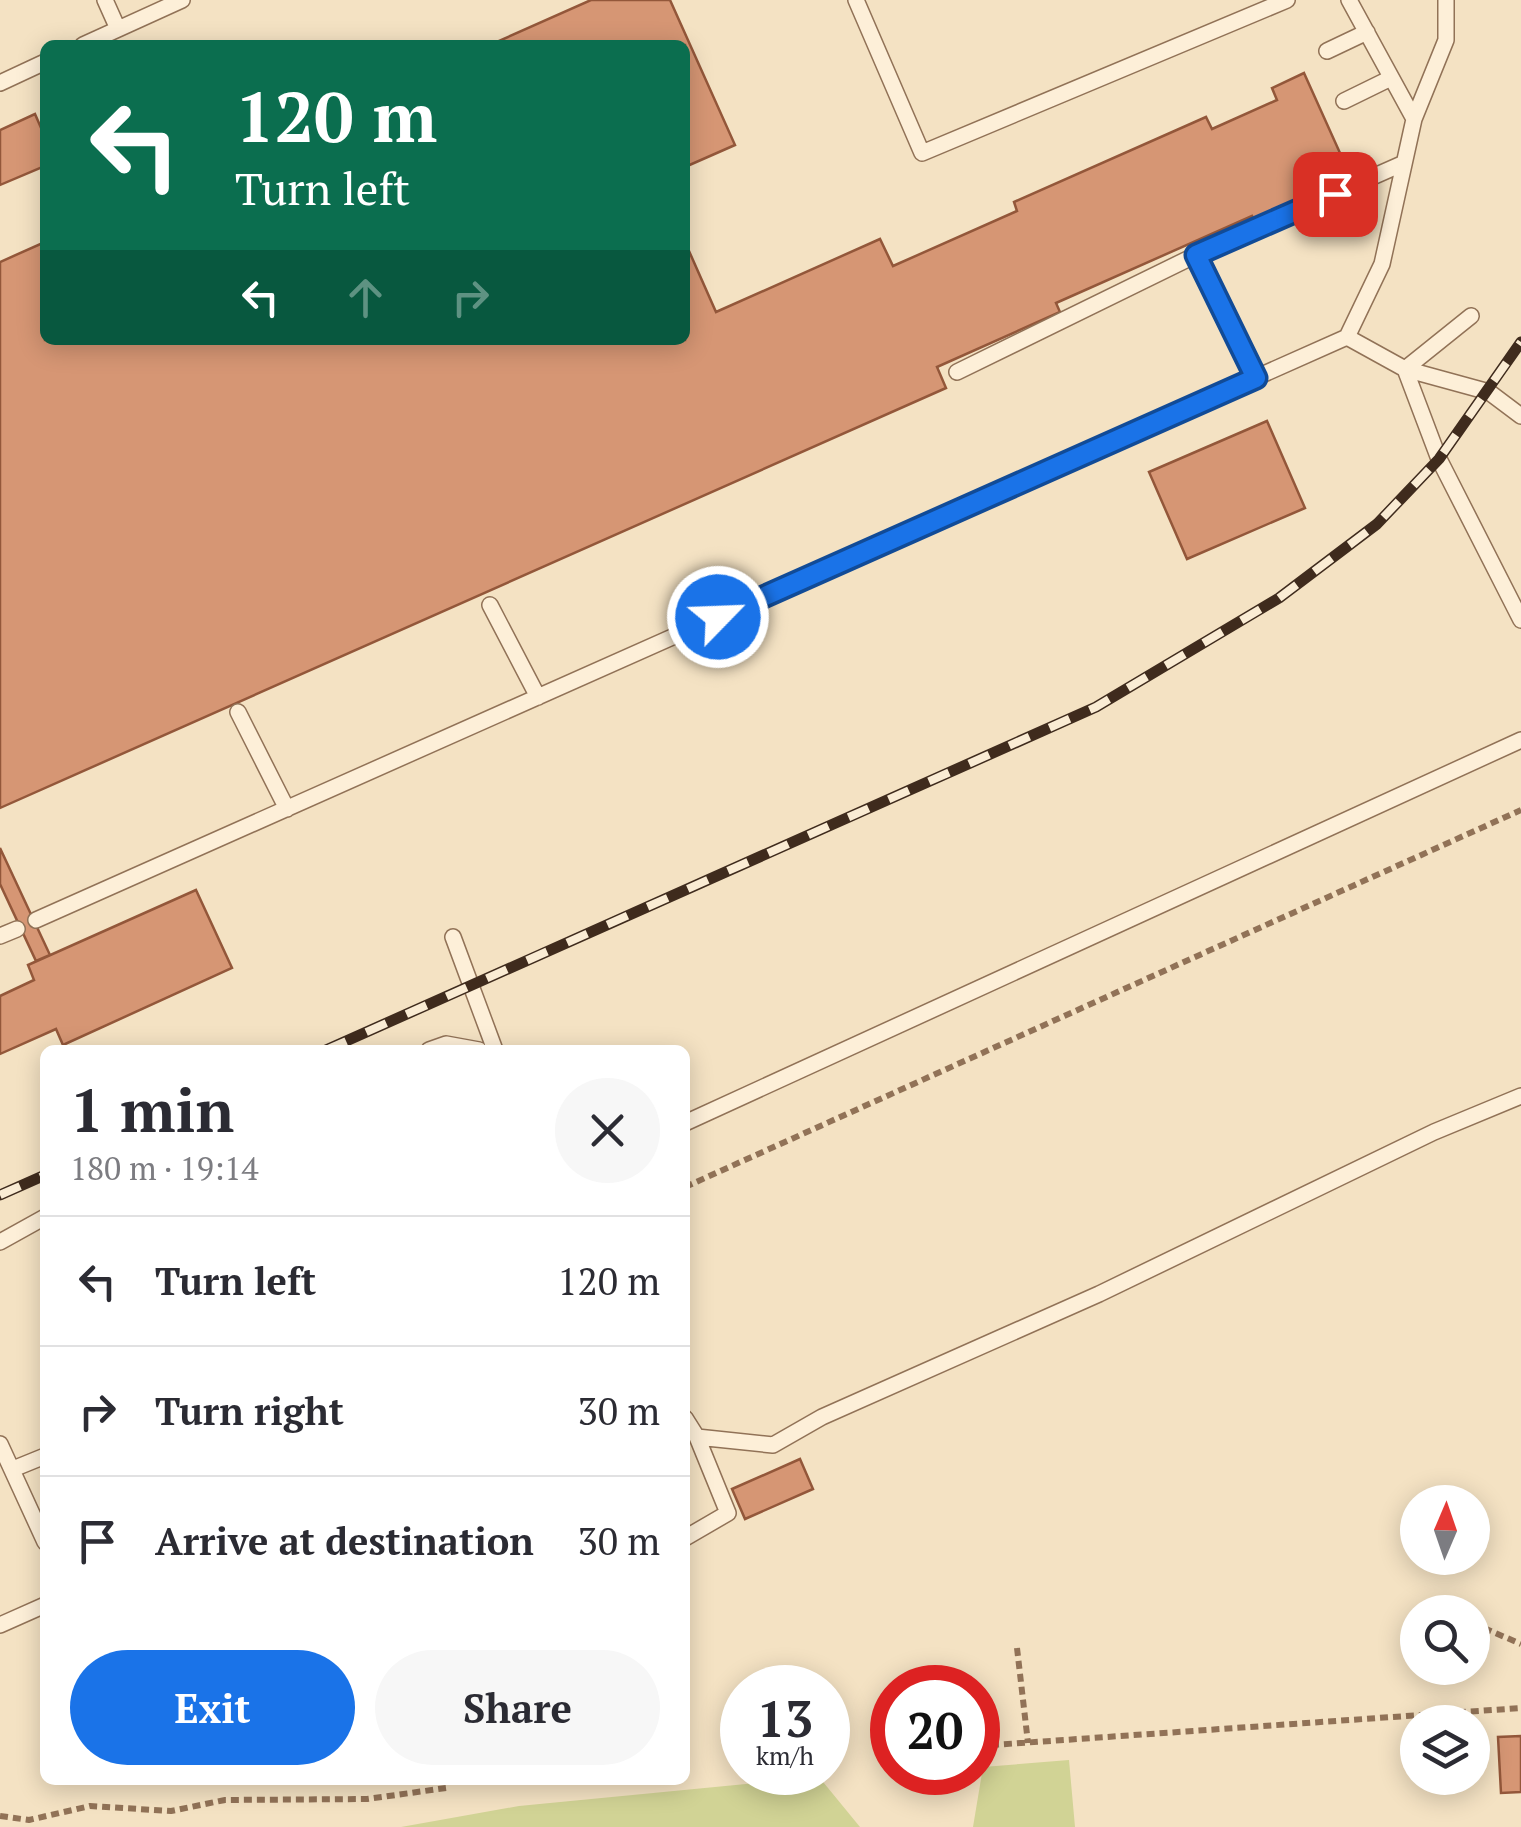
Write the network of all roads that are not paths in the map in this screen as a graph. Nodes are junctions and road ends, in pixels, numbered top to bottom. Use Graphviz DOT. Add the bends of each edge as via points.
graph roads {
  1 [pos="104,0"];
  2 [pos="182,0"];
  3 [pos="856,0"];
  4 [pos="1287,0"];
  5 [pos="1349,0"];
  6 [pos="1446,0"];
  7 [pos="118,29"];
  8 [pos="1366,32"];
  9 [pos="94,40"];
  10 [pos="1326,51"];
  11 [pos="40,64"];
  12 [pos="1391,78"];
  13 [pos="0,83"];
  14 [pos="1344,102"];
  15 [pos="1414,120"];
  16 [pos="1404,163"];
  17 [pos="1196,255"];
  18 [pos="1471,316"];
  19 [pos="1347,337"];
  20 [pos="1405,370"];
  21 [pos="956,372"];
  22 [pos="1256,378"];
  23 [pos="1521,416"];
  24 [pos="490,605"];
  25 [pos="1521,620"];
  26 [pos="538,697"];
  27 [pos="238,712"];
  28 [pos="1521,740"];
  29 [pos="287,809"];
  30 [pos="36,920"];
  31 [pos="17,929"];
  32 [pos="0,936"];
  33 [pos="452,937"];
  34 [pos="493,1045"];
  35 [pos="1521,1096"];
  36 [pos="690,1120"];
  37 [pos="40,1220"];
  38 [pos="0,1242"];
  39 [pos="690,1426"];
  40 [pos="696,1436"];
  41 [pos="0,1444"];
  42 [pos="40,1458"];
  43 [pos="12,1469"];
  44 [pos="40,1531"];
  45 [pos="690,1535"];
  46 [pos="40,1607"];
  47 [pos="0,1625"];
  1 -- 7 [label="lane"];
  2 -- 7 [label="lane"];
  3 -- 4 [label="lane" via="922,152"];
  5 -- 8 [label="lane"];
  6 -- 15 [label="lane" via="1446,40"];
  7 -- 9 [label="lane"];
  8 -- 10 [label="lane"];
  8 -- 12 [label="lane"];
  11 -- 13 [label="lane"];
  12 -- 14 [label="lane"];
  12 -- 15 [label="lane"];
  15 -- 16 [label="lane"];
  16 -- 17 [label="lane"];
  16 -- 19 [label="lane" via="1382,264"];
  17 -- 21 [label="lane"];
  17 -- 22 [label="lane"];
  18 -- 20 [label="lane"];
  19 -- 20 [label="lane"];
  19 -- 22 [label="lane"];
  20 -- 23 [label="lane" via="1488,392"];
  20 -- 25 [label="lane" via="1439,459"];
  22 -- 26 [label="lane"];
  24 -- 26 [label="lane"];
  26 -- 29 [label="lane"];
  27 -- 29 [label="lane"];
  28 -- 36 [label="lane"];
  29 -- 30 [label="lane"];
  31 -- 32 [label="lane"];
  33 -- 34 [label="lane"];
  35 -- 40 [label="lane" via="773,1445"];
  37 -- 38 [label="lane"];
  39 -- 40 [label="lane"];
  40 -- 45 [label="lane" via="728,1513"];
  41 -- 43 [label="lane"];
  42 -- 43 [label="lane"];
  43 -- 44 [label="lane"];
  46 -- 47 [label="lane"];
}
